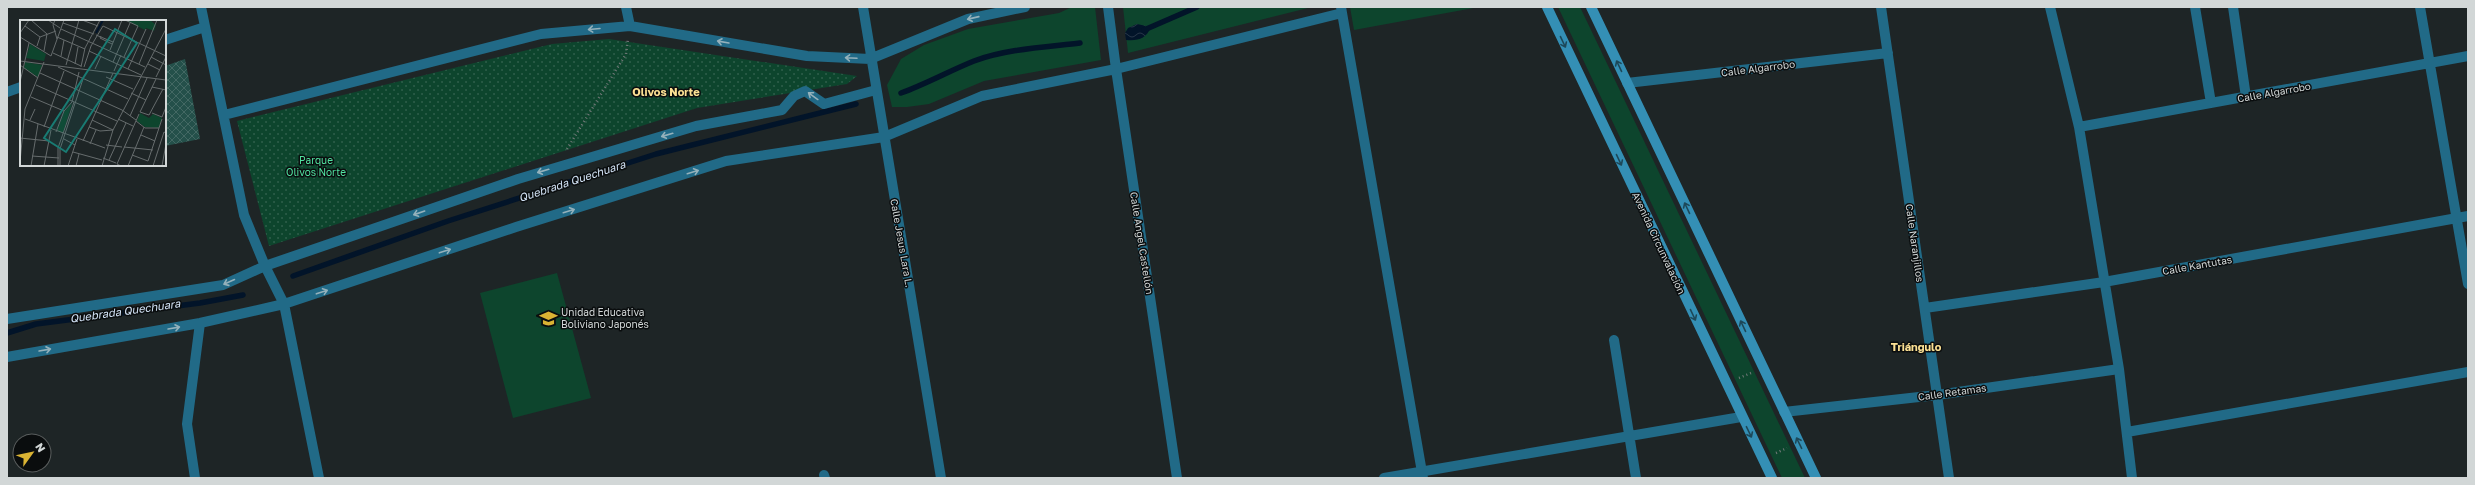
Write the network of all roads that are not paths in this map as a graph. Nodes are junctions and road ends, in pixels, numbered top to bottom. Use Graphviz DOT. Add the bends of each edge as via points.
graph roads {
  1 [pos="201,7"];
  2 [pos="626,7"];
  3 [pos="863,7"];
  4 [pos="1025,7"];
  5 [pos="1108,7"];
  6 [pos="1547,7"];
  7 [pos="1592,7"];
  8 [pos="1881,7"];
  9 [pos="2050,7"];
  10 [pos="2195,7"];
  11 [pos="2233,7"];
  12 [pos="2420,7"];
  13 [pos="1342,10"];
  14 [pos="630,26"];
  15 [pos="204,27"];
  16 [pos="166,40"];
  17 [pos="1888,53"];
  18 [pos="2468,56"];
  19 [pos="870,59"];
  20 [pos="2431,63"];
  21 [pos="1116,70"];
  22 [pos="1628,84"];
  23 [pos="20,87"];
  24 [pos="876,90"];
  25 [pos="7,92"];
  26 [pos="2246,97"];
  27 [pos="2211,103"];
  28 [pos="224,115"];
  29 [pos="2079,127"];
  30 [pos="884,137"];
  31 [pos="2468,216"];
  32 [pos="2456,218"];
  33 [pos="265,266"];
  34 [pos="2104,282"];
  35 [pos="2468,284"];
  36 [pos="284,304"];
  37 [pos="1924,308"];
  38 [pos="7,319"];
  39 [pos="200,323"];
  40 [pos="1614,340"];
  41 [pos="7,357"];
  42 [pos="2119,369"];
  43 [pos="2468,372"];
  44 [pos="1937,395"];
  45 [pos="1784,412"];
  46 [pos="1741,417"];
  47 [pos="2127,432"];
  48 [pos="1630,437"];
  49 [pos="1423,475"];
  50 [pos="195,478"];
  51 [pos="319,478"];
  52 [pos="941,478"];
  53 [pos="1177,478"];
  54 [pos="1384,478"];
  55 [pos="1636,478"];
  56 [pos="1772,478"];
  57 [pos="1816,478"];
  58 [pos="1949,478"];
  59 [pos="2132,478"];
  1 -- 15 [label="street"];
  2 -- 14 [label="street"];
  3 -- 19 [label="street, Calle Jesus Lara L."];
  4 -- 19 [label="street, one-way" via="968,19"];
  5 -- 21 [label="street, Calle Angel Castellón"];
  6 -- 46 [label="main road, Avenida Circunvalación, one-way"];
  22 -- 7 [label="main road, one-way"];
  8 -- 17 [label="street, Calle Naranjillos"];
  9 -- 29 [label="street"];
  10 -- 27 [label="street"];
  11 -- 26 [label="street"];
  12 -- 20 [label="street"];
  13 -- 21 [label="street"];
  13 -- 49 [label="street"];
  19 -- 14 [label="street, one-way" via="807,56"];
  14 -- 28 [label="street, one-way" via="541,34"];
  15 -- 16 [label="street"];
  15 -- 28 [label="street"];
  17 -- 22 [label="street, Calle Algarrobo"];
  17 -- 37 [label="street, Calle Naranjillos"];
  18 -- 20 [label="street, Calle Algarrobo"];
  19 -- 24 [label="street, Calle Jesus Lara L."];
  20 -- 26 [label="street, Calle Algarrobo"];
  20 -- 32 [label="street"];
  21 -- 30 [label="street" via="982,96"];
  21 -- 53 [label="street, Calle Angel Castellón"];
  45 -- 22 [label="main road, one-way"];
  23 -- 25 [label="street"];
  24 -- 30 [label="street, Calle Jesus Lara L."];
  24 -- 33 [label="street, one-way" via="824,104 805,91 794,96 782,110 696,126 518,179"];
  26 -- 27 [label="street, Calle Algarrobo"];
  27 -- 29 [label="street, Calle Algarrobo"];
  28 -- 33 [label="street" via="244,215"];
  29 -- 34 [label="street"];
  36 -- 30 [label="street, one-way" via="726,161"];
  30 -- 52 [label="street, Calle Jesus Lara L."];
  31 -- 32 [label="street, Calle Kantutas"];
  32 -- 34 [label="street, Calle Kantutas"];
  32 -- 35 [label="street"];
  33 -- 36 [label="street"];
  33 -- 38 [label="street, one-way" via="222,285"];
  34 -- 37 [label="street, Calle Kantutas"];
  34 -- 42 [label="street"];
  36 -- 39 [label="street"];
  36 -- 51 [label="street"];
  37 -- 44 [label="street, Calle Naranjillos"];
  41 -- 39 [label="street, one-way"];
  39 -- 50 [label="street" via="187,424"];
  40 -- 48 [label="street"];
  42 -- 44 [label="street, Calle Retamas"];
  42 -- 47 [label="street"];
  43 -- 47 [label="street"];
  44 -- 45 [label="street, Calle Retamas"];
  44 -- 58 [label="street, Calle Naranjillos"];
  57 -- 45 [label="main road, one-way"];
  46 -- 48 [label="street"];
  46 -- 56 [label="main road, Avenida Circunvalación, one-way"];
  47 -- 59 [label="street"];
  48 -- 49 [label="street"];
  48 -- 55 [label="street"];
  49 -- 54 [label="street"];
}
